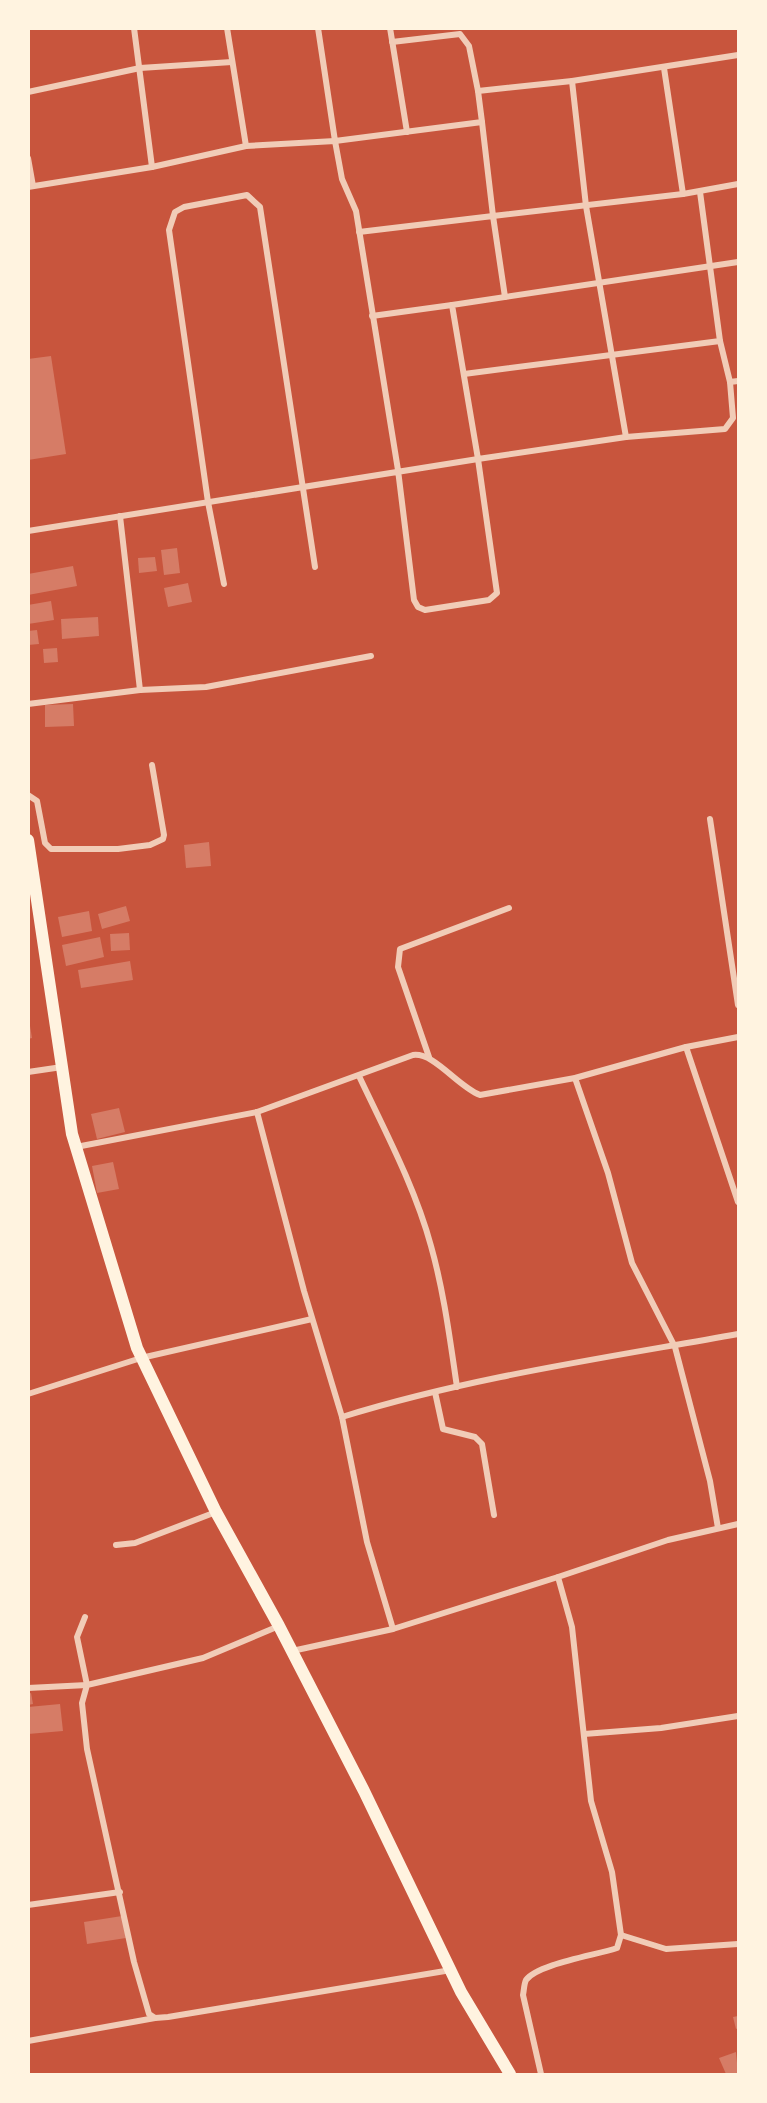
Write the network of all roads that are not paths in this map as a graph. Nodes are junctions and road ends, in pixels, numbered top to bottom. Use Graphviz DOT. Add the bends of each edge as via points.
graph roads {
  1 [pos="134,28"];
  2 [pos="227,28"];
  3 [pos="318,28"];
  4 [pos="390,28"];
  5 [pos="392,42"];
  6 [pos="738,54"];
  7 [pos="232,62"];
  8 [pos="140,68"];
  9 [pos="664,68"];
  10 [pos="573,81"];
  11 [pos="478,91"];
  12 [pos="28,92"];
  13 [pos="482,122"];
  14 [pos="407,132"];
  15 [pos="335,141"];
  16 [pos="246,146"];
  17 [pos="28,158"];
  18 [pos="152,166"];
  19 [pos="738,184"];
  20 [pos="31,186"];
  21 [pos="700,192"];
  22 [pos="683,194"];
  23 [pos="586,206"];
  24 [pos="493,216"];
  25 [pos="359,232"];
  26 [pos="738,262"];
  27 [pos="712,268"];
  28 [pos="599,285"];
  29 [pos="505,297"];
  30 [pos="452,305"];
  31 [pos="372,316"];
  32 [pos="720,341"];
  33 [pos="610,355"];
  34 [pos="464,374"];
  35 [pos="738,381"];
  36 [pos="730,382"];
  37 [pos="626,437"];
  38 [pos="478,459"];
  39 [pos="398,471"];
  40 [pos="301,487"];
  41 [pos="208,502"];
  42 [pos="120,516"];
  43 [pos="28,531"];
  44 [pos="315,567"];
  45 [pos="224,584"];
  46 [pos="371,657"];
  47 [pos="140,690"];
  48 [pos="28,704"];
  49 [pos="152,765"];
  50 [pos="28,795"];
  51 [pos="710,819"];
  52 [pos="28,840"];
  53 [pos="509,908"];
  54 [pos="738,1005"];
  55 [pos="738,1037"];
  56 [pos="686,1047"];
  57 [pos="429,1057"];
  58 [pos="62,1067"];
  59 [pos="28,1072"];
  60 [pos="359,1076"];
  61 [pos="575,1078"];
  62 [pos="257,1112"];
  63 [pos="76,1148"];
  64 [pos="738,1202"];
  65 [pos="312,1318"];
  66 [pos="738,1334"];
  67 [pos="675,1347"];
  68 [pos="141,1358"];
  69 [pos="457,1387"];
  70 [pos="435,1392"];
  71 [pos="28,1394"];
  72 [pos="342,1417"];
  73 [pos="216,1512"];
  74 [pos="494,1515"];
  75 [pos="738,1524"];
  76 [pos="718,1528"];
  77 [pos="116,1545"];
  78 [pos="558,1577"];
  79 [pos="86,1617"];
  80 [pos="279,1626"];
  81 [pos="393,1629"];
  82 [pos="292,1651"];
  83 [pos="87,1685"];
  84 [pos="28,1688"];
  85 [pos="738,1716"];
  86 [pos="584,1734"];
  87 [pos="120,1892"];
  88 [pos="28,1905"];
  89 [pos="621,1935"];
  90 [pos="738,1944"];
  91 [pos="451,1970"];
  92 [pos="155,2018"];
  93 [pos="28,2041"];
  94 [pos="510,2074"];
  95 [pos="541,2074"];
  1 -- 8 [label="street"];
  2 -- 7 [label="street"];
  3 -- 15 [label="street"];
  4 -- 5 [label="street"];
  5 -- 11 [label="street" via="460,34 469,45"];
  5 -- 14 [label="street"];
  6 -- 9 [label="street"];
  7 -- 8 [label="street"];
  7 -- 16 [label="street"];
  8 -- 12 [label="street"];
  8 -- 18 [label="street"];
  9 -- 10 [label="street"];
  9 -- 22 [label="street"];
  10 -- 11 [label="street"];
  10 -- 23 [label="street"];
  11 -- 13 [label="street"];
  13 -- 14 [label="street"];
  13 -- 24 [label="street"];
  14 -- 15 [label="street"];
  15 -- 16 [label="street"];
  15 -- 25 [label="street"];
  16 -- 18 [label="street"];
  17 -- 20 [label="street"];
  18 -- 20 [label="street"];
  19 -- 21 [label="street"];
  21 -- 22 [label="street"];
  21 -- 27 [label="street"];
  22 -- 23 [label="street"];
  23 -- 24 [label="street"];
  23 -- 28 [label="street"];
  24 -- 25 [label="street"];
  24 -- 29 [label="street"];
  25 -- 31 [label="street"];
  26 -- 27 [label="street"];
  27 -- 28 [label="street"];
  27 -- 32 [label="street"];
  28 -- 29 [label="street"];
  28 -- 33 [label="street"];
  29 -- 30 [label="street"];
  30 -- 31 [label="street"];
  30 -- 34 [label="street"];
  31 -- 39 [label="street"];
  32 -- 33 [label="street"];
  32 -- 36 [label="street"];
  33 -- 34 [label="street"];
  33 -- 37 [label="street"];
  34 -- 38 [label="street"];
  35 -- 36 [label="street"];
  36 -- 37 [label="street" via="733,418 725,429"];
  37 -- 38 [label="street"];
  38 -- 39 [label="street"];
  38 -- 39 [label="street" via="497,593 489,600 425,610 414,600"];
  39 -- 40 [label="street"];
  40 -- 41 [label="street"];
  40 -- 41 [label="street" via="260,207 247,195 184,207 175,212 169,230"];
  40 -- 44 [label="street"];
  41 -- 42 [label="street"];
  41 -- 45 [label="street"];
  42 -- 43 [label="street"];
  42 -- 47 [label="street"];
  46 -- 47 [label="street" via="206,687"];
  47 -- 48 [label="street"];
  49 -- 50 [label="street" via="164,835 150,845 51,849 45,843 37,801"];
  51 -- 54 [label="street"];
  52 -- 58 [label="main road"];
  53 -- 57 [label="street" via="400,949 398,967"];
  55 -- 56 [label="street"];
  56 -- 61 [label="street"];
  56 -- 64 [label="street"];
  57 -- 60 [label="street" via="413,1055"];
  57 -- 61 [label="street" via="466,1090 480,1095"];
  58 -- 59 [label="street"];
  58 -- 63 [label="main road"];
  60 -- 62 [label="street"];
  60 -- 69 [label="street" via="403,1168 431,1245"];
  61 -- 67 [label="street" via="608,1173 632,1263"];
  62 -- 63 [label="street"];
  62 -- 65 [label="street"];
  63 -- 68 [label="main road"];
  65 -- 68 [label="street"];
  65 -- 72 [label="street"];
  66 -- 67 [label="street"];
  67 -- 69 [label="street" via="594,1357"];
  67 -- 76 [label="street" via="710,1481"];
  68 -- 71 [label="street"];
  68 -- 73 [label="main road"];
  69 -- 70 [label="street"];
  70 -- 72 [label="street"];
  70 -- 74 [label="street" via="444,1431 467,1434 482,1444"];
  72 -- 81 [label="street" via="367,1542"];
  73 -- 77 [label="street" via="135,1543"];
  73 -- 80 [label="main road"];
  75 -- 76 [label="street"];
  76 -- 78 [label="street" via="668,1540"];
  78 -- 81 [label="street"];
  78 -- 86 [label="street" via="572,1627"];
  79 -- 83 [label="street" via="77,1637"];
  80 -- 82 [label="main road"];
  80 -- 83 [label="street" via="203,1658"];
  81 -- 82 [label="street"];
  82 -- 91 [label="main road"];
  83 -- 84 [label="street"];
  83 -- 87 [label="street" via="82,1703 87,1749"];
  85 -- 86 [label="street"];
  86 -- 89 [label="street" via="591,1801 612,1872"];
  87 -- 88 [label="street"];
  87 -- 92 [label="street" via="146,2006"];
  89 -- 90 [label="street" via="666,1949"];
  89 -- 95 [label="street" via="617,1948 549,1967 525,1981 523,1995"];
  91 -- 92 [label="street"];
  91 -- 94 [label="main road"];
  92 -- 93 [label="street"];
}
